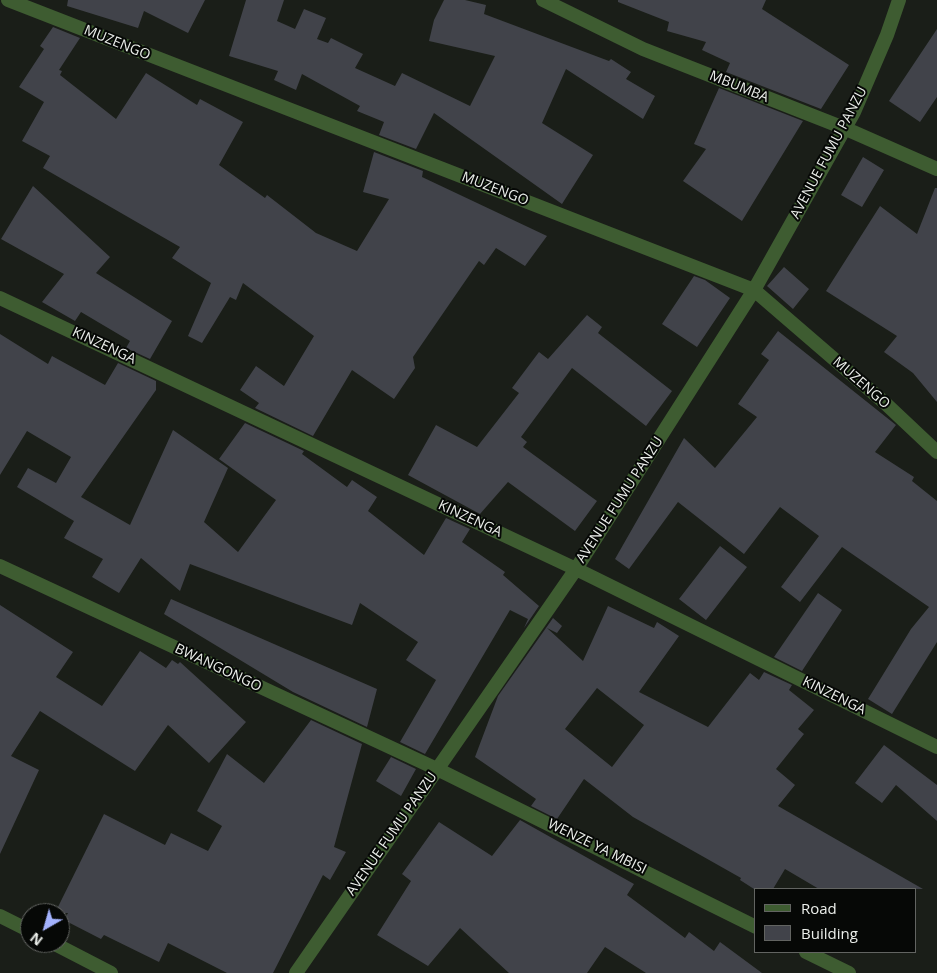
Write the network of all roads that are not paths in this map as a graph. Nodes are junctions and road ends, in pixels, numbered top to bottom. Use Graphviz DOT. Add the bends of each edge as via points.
graph roads {
  1 [pos="7,0"];
  2 [pos="543,0"];
  3 [pos="899,0"];
  4 [pos="0,9"];
  5 [pos="844,128"];
  6 [pos="937,169"];
  7 [pos="754,290"];
  8 [pos="0,298"];
  9 [pos="937,452"];
  10 [pos="0,566"];
  11 [pos="576,569"];
  12 [pos="937,747"];
  13 [pos="437,769"];
  14 [pos="0,916"];
  15 [pos="20,926"];
  16 [pos="754,926"];
  17 [pos="70,952"];
  18 [pos="808,953"];
  19 [pos="111,973"];
  20 [pos="296,973"];
  21 [pos="849,973"];
  1 -- 4 [label="street"];
  1 -- 7 [label="street, MUZENGO"];
  2 -- 5 [label="street, MBUMBA" via="643,49"];
  3 -- 5 [label="street, AVENUE FUMU PANZU" via="854,112"];
  5 -- 6 [label="street, MBUMBA"];
  5 -- 7 [label="street, AVENUE FUMU PANZU"];
  7 -- 9 [label="street, MUZENGO"];
  7 -- 11 [label="street, AVENUE FUMU PANZU"];
  8 -- 11 [label="street, KINZENGA"];
  10 -- 13 [label="street, BWANGONGO"];
  11 -- 12 [label="street, KINZENGA"];
  11 -- 13 [label="street, AVENUE FUMU PANZU"];
  13 -- 16 [label="street, WENZE YA MBISI"];
  13 -- 20 [label="street, AVENUE FUMU PANZU"];
  14 -- 15 [label="street"];
  17 -- 19 [label="street"];
  18 -- 21 [label="street"];
}
